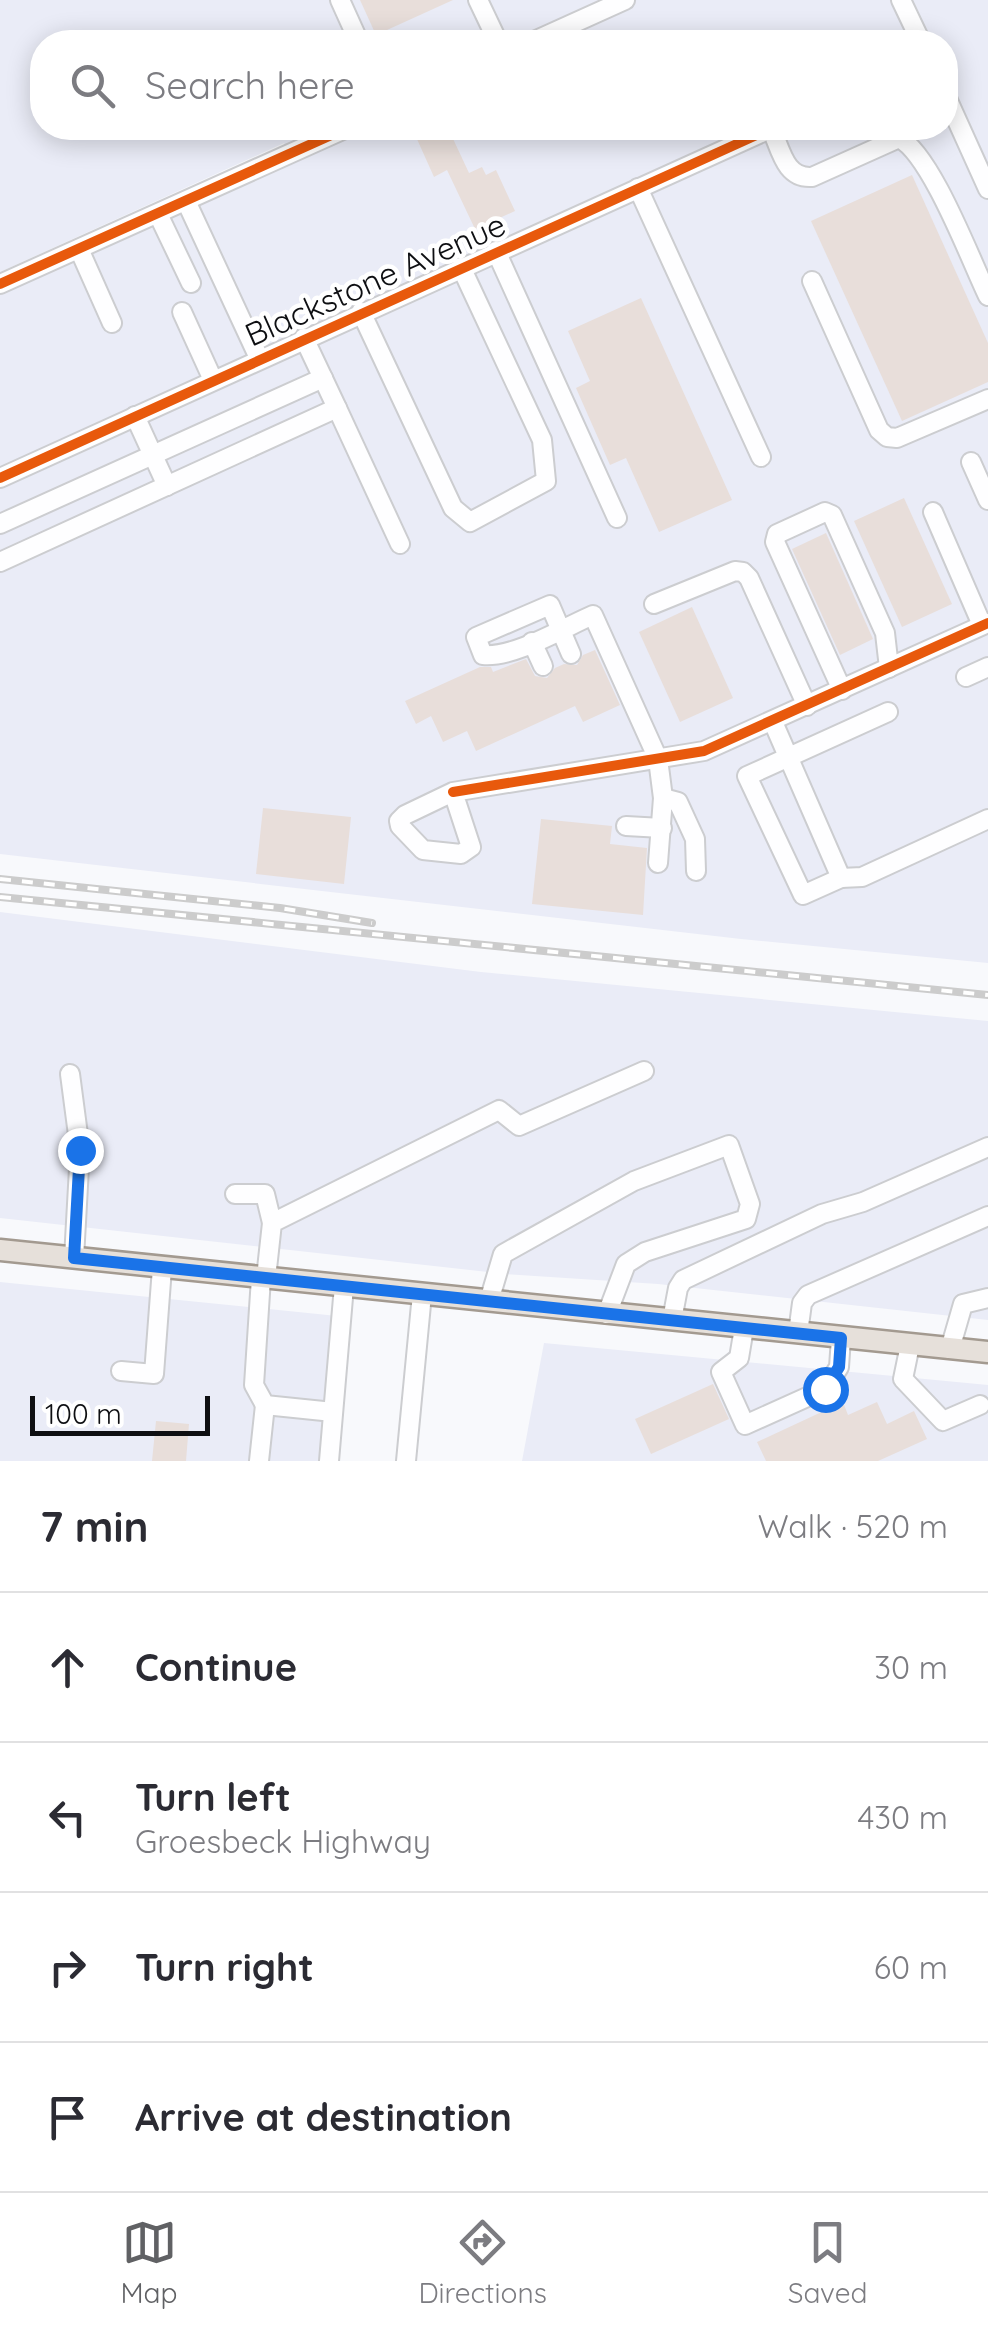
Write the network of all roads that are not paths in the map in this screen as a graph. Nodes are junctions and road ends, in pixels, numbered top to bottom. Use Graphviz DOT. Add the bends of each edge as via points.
graph roads {
  1 [pos="340,0"];
  2 [pos="478,0"];
  3 [pos="625,0"];
  4 [pos="901,0"];
  5 [pos="353,30"];
  6 [pos="492,30"];
  7 [pos="559,30"];
  8 [pos="915,30"];
  9 [pos="958,118"];
  10 [pos="321,140"];
  11 [pos="745,140"];
  12 [pos="777,140"];
  13 [pos="895,140"];
  14 [pos="904,140"];
  15 [pos="983,165"];
  16 [pos="638,188"];
  17 [pos="988,189"];
  18 [pos="186,202"];
  19 [pos="158,214"];
  20 [pos="79,249"];
  21 [pos="496,251"];
  22 [pos="461,267"];
  23 [pos="812,281"];
  24 [pos="191,283"];
  25 [pos="0,284"];
  26 [pos="988,296"];
  27 [pos="182,312"];
  28 [pos="361,312"];
  29 [pos="112,323"];
  30 [pos="304,338"];
  31 [pos="259,358"];
  32 [pos="323,378"];
  33 [pos="213,380"];
  34 [pos="988,400"];
  35 [pos="337,408"];
  36 [pos="135,416"];
  37 [pos="153,455"];
  38 [pos="761,457"];
  39 [pos="970,462"];
  40 [pos="0,478"];
  41 [pos="168,486"];
  42 [pos="988,500"];
  43 [pos="933,512"];
  44 [pos="617,518"];
  45 [pos="0,524"];
  46 [pos="400,544"];
  47 [pos="0,562"];
  48 [pos="654,604"];
  49 [pos="985,624"];
  50 [pos="561,629"];
  51 [pos="532,642"];
  52 [pos="571,654"];
  53 [pos="542,666"];
  54 [pos="988,667"];
  55 [pos="889,668"];
  56 [pos="966,677"];
  57 [pos="842,690"];
  58 [pos="807,706"];
  59 [pos="888,712"];
  60 [pos="773,722"];
  61 [pos="788,757"];
  62 [pos="658,759"];
  63 [pos="454,792"];
  64 [pos="663,798"];
  65 [pos="988,818"];
  66 [pos="626,826"];
  67 [pos="662,828"];
  68 [pos="658,863"];
  69 [pos="696,871"];
  70 [pos="841,878"];
  71 [pos="644,1071"];
  72 [pos="70,1074"];
  73 [pos="988,1148"];
  74 [pos="235,1194"];
  75 [pos="988,1216"];
  76 [pos="272,1223"];
  77 [pos="0,1250"];
  78 [pos="74,1258"];
  79 [pos="162,1268"];
  80 [pos="264,1278"];
  81 [pos="344,1286"];
  82 [pos="422,1294"];
  83 [pos="988,1298"];
  84 [pos="488,1302"];
  85 [pos="607,1314"];
  86 [pos="672,1320"];
  87 [pos="744,1328"];
  88 [pos="798,1333"];
  89 [pos="841,1338"];
  90 [pos="910,1344"];
  91 [pos="950,1349"];
  92 [pos="988,1352"];
  93 [pos="121,1371"];
  94 [pos="265,1405"];
  95 [pos="980,1405"];
  96 [pos="333,1412"];
  97 [pos="259,1461"];
  98 [pos="329,1461"];
  99 [pos="406,1461"];
  1 -- 5 [label="street"];
  2 -- 6 [label="street"];
  3 -- 7 [label="street"];
  4 -- 8 [label="street"];
  9 -- 15 [label="street"];
  10 -- 18 [label="street"];
  11 -- 16 [label="street, Blackstone Avenue"];
  12 -- 13 [label="street" via="798,178"];
  14 -- 26 [label="street" via="929,170"];
  15 -- 17 [label="street"];
  16 -- 21 [label="street, Blackstone Avenue"];
  16 -- 38 [label="street"];
  18 -- 19 [label="street"];
  18 -- 31 [label="street"];
  19 -- 20 [label="street"];
  19 -- 24 [label="street"];
  20 -- 25 [label="street"];
  20 -- 29 [label="street"];
  21 -- 22 [label="street, Blackstone Avenue"];
  21 -- 44 [label="street"];
  22 -- 28 [label="street, Blackstone Avenue"];
  22 -- 28 [label="street" via="542,440 546,481 470,522 452,508"];
  23 -- 34 [label="street" via="888,438"];
  27 -- 33 [label="street"];
  28 -- 30 [label="street, Blackstone Avenue"];
  30 -- 31 [label="street, Blackstone Avenue"];
  30 -- 32 [label="street"];
  31 -- 33 [label="street, Blackstone Avenue"];
  32 -- 35 [label="street"];
  32 -- 37 [label="street"];
  33 -- 36 [label="street, Blackstone Avenue"];
  35 -- 41 [label="street"];
  35 -- 46 [label="street"];
  36 -- 37 [label="street"];
  36 -- 40 [label="street, Blackstone Avenue"];
  37 -- 41 [label="street"];
  37 -- 45 [label="street"];
  39 -- 42 [label="street"];
  41 -- 47 [label="street"];
  43 -- 49 [label="street"];
  48 -- 58 [label="street" via="743,572"];
  49 -- 55 [label="street"];
  50 -- 51 [label="street"];
  50 -- 51 [label="street" via="550,605 476,638 483,655 496,656"];
  50 -- 52 [label="street"];
  50 -- 62 [label="street" via="593,615"];
  51 -- 53 [label="street"];
  54 -- 56 [label="street"];
  55 -- 57 [label="street"];
  55 -- 57 [label="street" via="885,633 832,515 825,512 777,534"];
  57 -- 58 [label="street"];
  58 -- 60 [label="street"];
  59 -- 61 [label="street"];
  60 -- 61 [label="street"];
  60 -- 62 [label="street" via="716,747"];
  61 -- 70 [label="street"];
  61 -- 70 [label="street" via="747,776 802,896"];
  62 -- 63 [label="street"];
  62 -- 64 [label="street"];
  64 -- 67 [label="street"];
  64 -- 69 [label="street" via="678,802 696,839"];
  65 -- 70 [label="street" via="862,877"];
  66 -- 67 [label="street"];
  67 -- 68 [label="street"];
  71 -- 76 [label="street" via="519,1126 498,1110"];
  72 -- 78 [label="street" via="80,1150"];
  73 -- 86 [label="street" via="822,1214 684,1280"];
  74 -- 76 [label="street" via="266,1194"];
  75 -- 88 [label="street" via="808,1295"];
  76 -- 80 [label="street"];
  77 -- 78 [label="main road"];
  78 -- 79 [label="main road"];
  79 -- 80 [label="main road"];
  79 -- 93 [label="street" via="154,1374"];
  80 -- 81 [label="main road"];
  80 -- 94 [label="street" via="254,1385"];
  81 -- 82 [label="main road"];
  81 -- 96 [label="street"];
  82 -- 84 [label="main road"];
  82 -- 99 [label="street"];
  83 -- 91 [label="street" via="963,1304"];
  84 -- 85 [label="main road"];
  84 -- 85 [label="street" via="503,1254 634,1181 729,1145 750,1204 746,1219 626,1264"];
  85 -- 86 [label="main road"];
  86 -- 87 [label="main road"];
  87 -- 88 [label="main road"];
  87 -- 89 [label="street" via="739,1358 721,1372 745,1426 825,1389 839,1367"];
  88 -- 89 [label="main road"];
  89 -- 90 [label="main road"];
  90 -- 91 [label="main road"];
  90 -- 95 [label="street" via="903,1380 943,1421"];
  91 -- 92 [label="main road"];
  94 -- 96 [label="street"];
  94 -- 97 [label="street"];
  96 -- 98 [label="street"];
}
